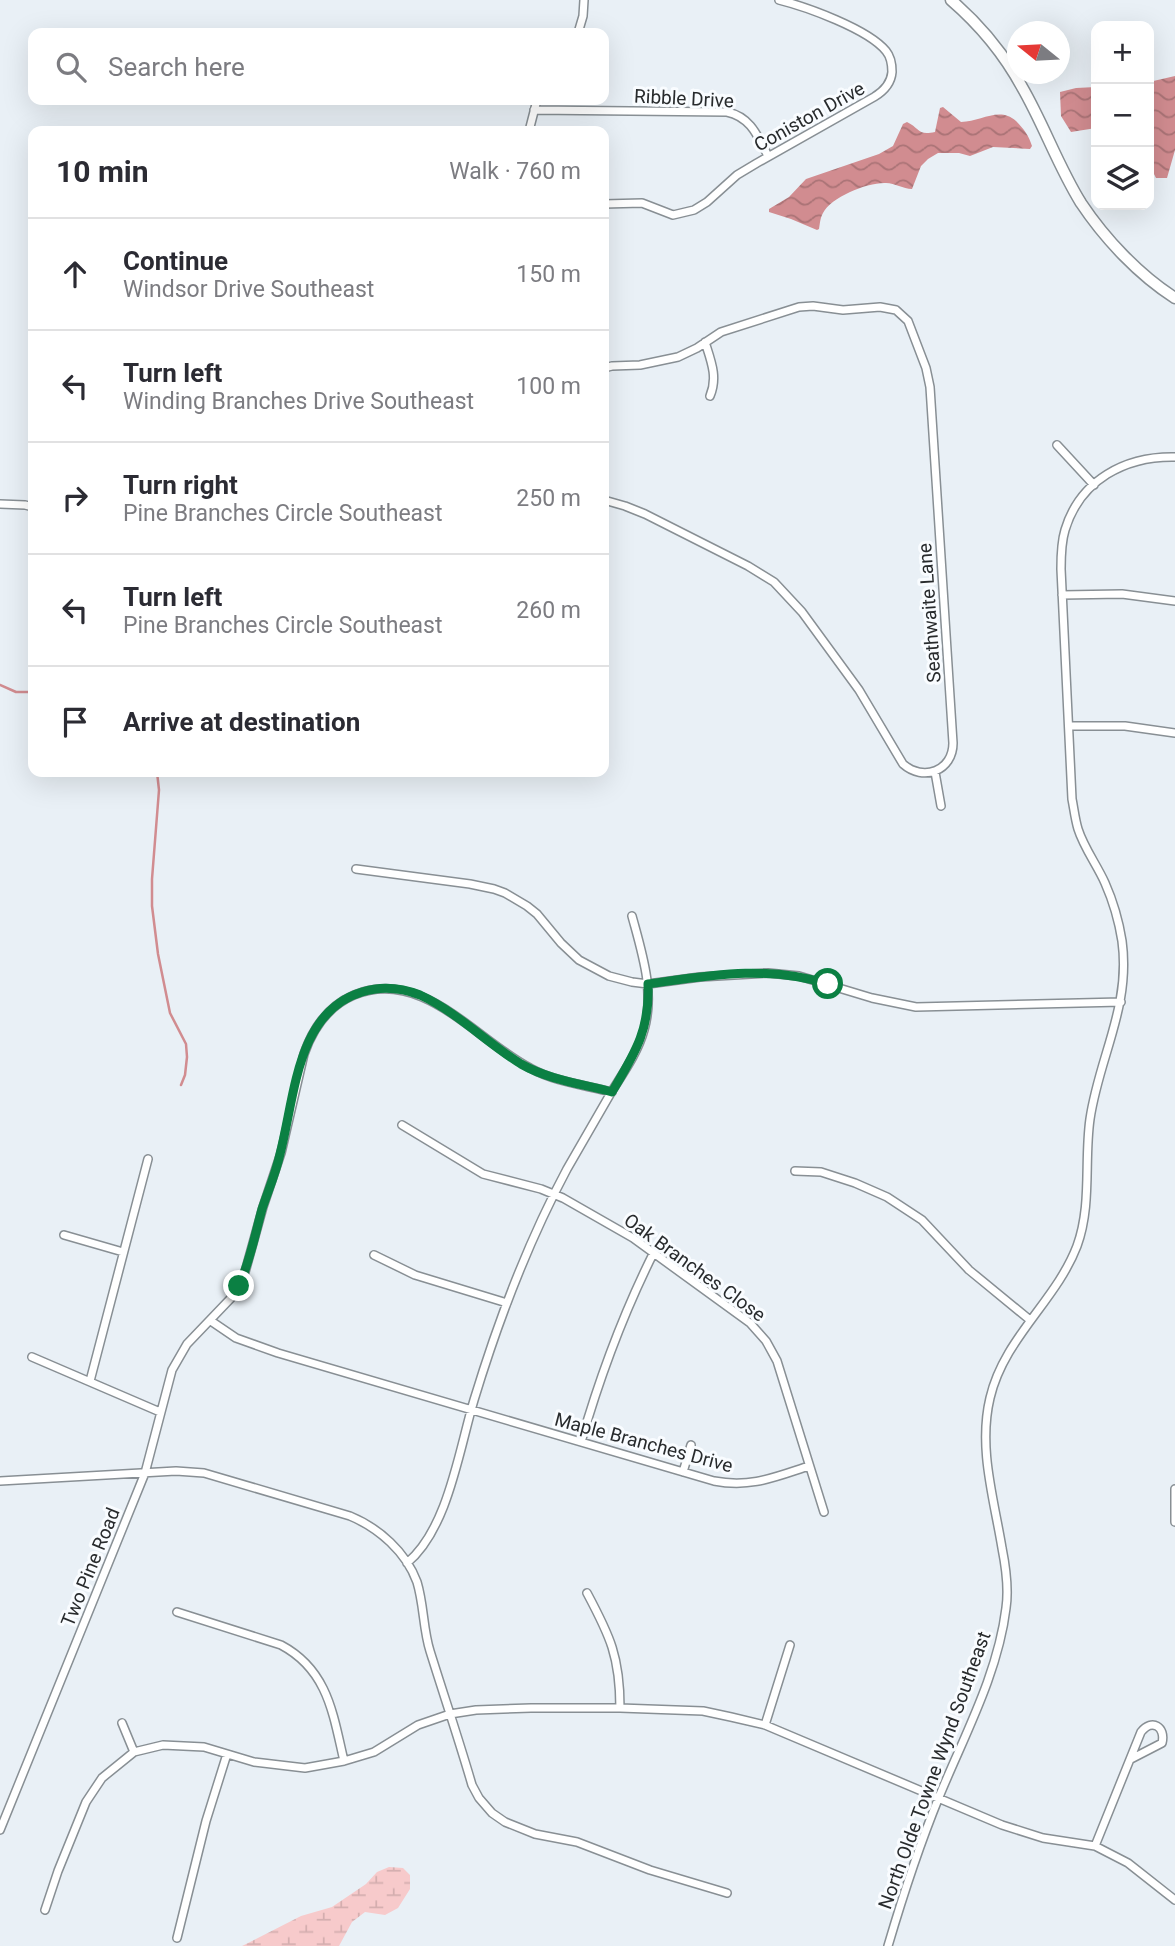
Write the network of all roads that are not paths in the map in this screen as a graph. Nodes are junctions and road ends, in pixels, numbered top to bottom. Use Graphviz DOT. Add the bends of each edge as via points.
graph roads {
  1 [pos="584,0"];
  2 [pos="779,0"];
  3 [pos="951,0"];
  4 [pos="579,28"];
  5 [pos="536,105"];
  6 [pos="534,110"];
  7 [pos="530,126"];
  8 [pos="768,156"];
  9 [pos="609,204"];
  10 [pos="1175,298"];
  11 [pos="705,342"];
  12 [pos="609,367"];
  13 [pos="710,396"];
  14 [pos="1057,445"];
  15 [pos="1175,457"];
  16 [pos="1094,485"];
  17 [pos="609,501"];
  18 [pos="28,504"];
  19 [pos="0,505"];
  20 [pos="1062,595"];
  21 [pos="1175,601"];
  22 [pos="1069,726"];
  23 [pos="1175,733"];
  24 [pos="935,772"];
  25 [pos="941,806"];
  26 [pos="356,869"];
  27 [pos="632,916"];
  28 [pos="648,984"];
  29 [pos="1121,1002"];
  30 [pos="612,1092"];
  31 [pos="402,1125"];
  32 [pos="148,1159"];
  33 [pos="795,1171"];
  34 [pos="555,1194"];
  35 [pos="64,1235"];
  36 [pos="123,1252"];
  37 [pos="654,1252"];
  38 [pos="373,1255"];
  39 [pos="507,1303"];
  40 [pos="1030,1320"];
  41 [pos="211,1321"];
  42 [pos="32,1357"];
  43 [pos="90,1381"];
  44 [pos="471,1410"];
  45 [pos="160,1412"];
  46 [pos="581,1442"];
  47 [pos="691,1445"];
  48 [pos="809,1466"];
  49 [pos="145,1472"];
  50 [pos="682,1472"];
  51 [pos="0,1481"];
  52 [pos="1175,1489"];
  53 [pos="824,1512"];
  54 [pos="1175,1522"];
  55 [pos="407,1563"];
  56 [pos="587,1593"];
  57 [pos="177,1612"];
  58 [pos="790,1645"];
  59 [pos="620,1708"];
  60 [pos="450,1714"];
  61 [pos="122,1723"];
  62 [pos="765,1726"];
  63 [pos="134,1752"];
  64 [pos="227,1754"];
  65 [pos="1131,1759"];
  66 [pos="344,1761"];
  67 [pos="938,1799"];
  68 [pos="0,1830"];
  69 [pos="1095,1846"];
  70 [pos="727,1894"];
  71 [pos="1175,1900"];
  72 [pos="45,1910"];
  73 [pos="177,1938"];
  74 [pos="888,1946"];
  1 -- 4 [label="street"];
  2 -- 8 [label="street, Coniston Drive" via="829,16 873,41 887,52 892,73 881,93"];
  3 -- 10 [label="main road" via="1000,51 1075,192 1097,224 1160,289"];
  5 -- 6 [label="street"];
  6 -- 7 [label="street"];
  6 -- 8 [label="street, Ribble Drive" via="727,112 748,121"];
  8 -- 9 [label="street, Coniston Drive" via="687,213 667,214 636,203"];
  11 -- 12 [label="street, Seathwaite Lane" via="667,360"];
  11 -- 13 [label="street" via="715,375"];
  11 -- 24 [label="street, Seathwaite Lane" via="721,332 806,306 843,310 888,307 903,315 912,329 930,387 953,743 947,764"];
  14 -- 16 [label="street"];
  15 -- 16 [label="street, North Olde Towne Wynd Southeast" via="1137,460 1116,468"];
  16 -- 20 [label="street, North Olde Towne Wynd Southeast" via="1066,528 1061,552"];
  17 -- 24 [label="street" via="645,514 774,582 859,690 903,764 920,773"];
  18 -- 19 [label="street"];
  20 -- 21 [label="street" via="1122,594"];
  20 -- 22 [label="street, North Olde Towne Wynd Southeast"];
  22 -- 23 [label="street" via="1125,726"];
  22 -- 29 [label="street, North Olde Towne Wynd Southeast" via="1077,826 1105,884 1119,929 1124,968"];
  24 -- 25 [label="street"];
  26 -- 28 [label="street" via="494,889 537,914 588,966"];
  27 -- 28 [label="street"];
  28 -- 29 [label="street" via="768,972 916,1007"];
  28 -- 30 [label="street" via="640,1042"];
  29 -- 40 [label="street, North Olde Towne Wynd Southeast" via="1090,1117 1081,1232 1065,1271"];
  30 -- 34 [label="street"];
  30 -- 41 [label="street, Two Pine Road" via="538,1073 417,994 382,989 348,998 328,1012 308,1042 250,1258 232,1297"];
  31 -- 34 [label="street, Oak Branches Close" via="483,1174"];
  32 -- 36 [label="street"];
  33 -- 40 [label="street" via="821,1172 887,1197 922,1220 969,1270"];
  34 -- 37 [label="street, Oak Branches Close"];
  34 -- 39 [label="street"];
  35 -- 36 [label="street"];
  36 -- 43 [label="street"];
  37 -- 46 [label="street" via="616,1334"];
  37 -- 48 [label="street, Oak Branches Close" via="750,1323 766,1341"];
  38 -- 39 [label="street" via="415,1275"];
  39 -- 44 [label="street"];
  40 -- 67 [label="street, North Olde Towne Wynd Southeast" via="1001,1367 986,1423 987,1461 1007,1584 1006,1612 992,1667"];
  41 -- 44 [label="street, Maple Branches Drive" via="262,1349"];
  41 -- 45 [label="street, Two Pine Road" via="176,1360"];
  42 -- 43 [label="street"];
  43 -- 45 [label="street"];
  44 -- 46 [label="street, Maple Branches Drive"];
  44 -- 55 [label="street" via="438,1521"];
  45 -- 49 [label="street, Two Pine Road"];
  46 -- 50 [label="street, Maple Branches Drive"];
  47 -- 50 [label="street"];
  48 -- 50 [label="street, Maple Branches Drive" via="739,1484"];
  48 -- 53 [label="street, Oak Branches Close"];
  49 -- 51 [label="street"];
  49 -- 55 [label="street" via="204,1473 350,1516 384,1535"];
  49 -- 68 [label="street, Two Pine Road"];
  52 -- 54 [label="street"];
  55 -- 60 [label="street" via="416,1581 428,1645"];
  56 -- 59 [label="street" via="615,1655"];
  57 -- 66 [label="street" via="281,1644 296,1653 331,1703"];
  58 -- 62 [label="street"];
  59 -- 60 [label="street"];
  59 -- 62 [label="street" via="703,1710"];
  60 -- 66 [label="street" via="418,1725 374,1752"];
  60 -- 70 [label="street" via="479,1798 505,1822"];
  61 -- 63 [label="street"];
  62 -- 67 [label="street"];
  63 -- 64 [label="street" via="163,1745 204,1747"];
  63 -- 72 [label="street" via="102,1778 86,1802"];
  64 -- 66 [label="street" via="306,1768"];
  64 -- 73 [label="street"];
  65 -- 65 [label="street" via="1141,1732 1149,1725 1157,1727 1163,1734 1162,1743"];
  65 -- 69 [label="street"];
  67 -- 69 [label="street" via="1043,1838"];
  67 -- 74 [label="street, North Olde Towne Wynd Southeast"];
  69 -- 71 [label="street" via="1128,1863"];
}
